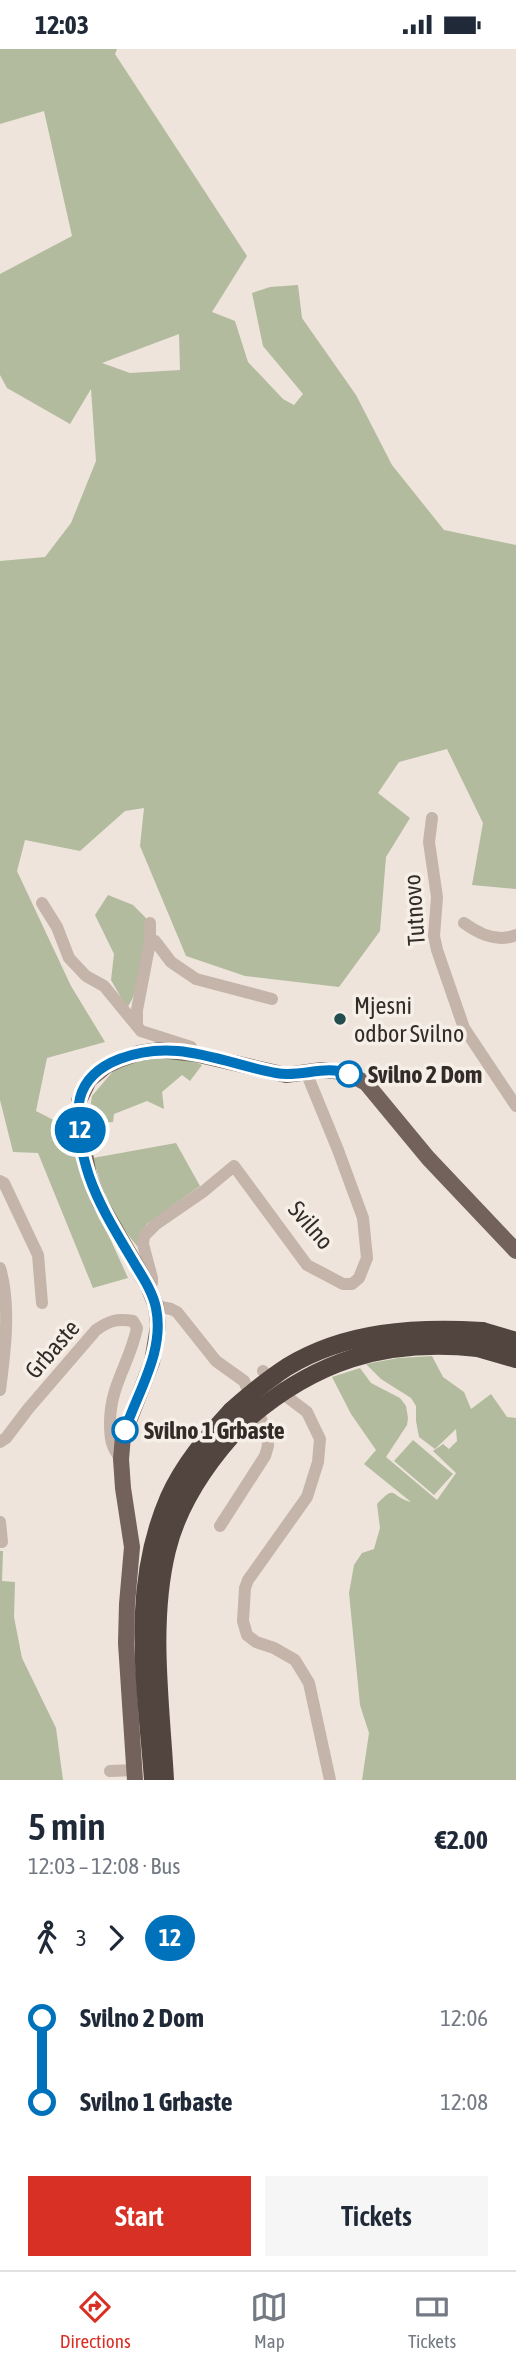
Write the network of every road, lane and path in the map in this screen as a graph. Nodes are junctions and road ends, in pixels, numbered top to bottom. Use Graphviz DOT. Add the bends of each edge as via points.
graph roads {
  1 [pos="432,818"];
  2 [pos="42,903"];
  3 [pos="150,923"];
  4 [pos="464,923"];
  5 [pos="516,935"];
  6 [pos="150,942"];
  7 [pos="272,999"];
  8 [pos="137,1026"];
  9 [pos="195,1054"];
  10 [pos="306,1072"];
  11 [pos="516,1106"];
  12 [pos="0,1181"];
  13 [pos="516,1251"];
  14 [pos="0,1268"];
  15 [pos="148,1286"];
  16 [pos="42,1303"];
  17 [pos="156,1306"];
  18 [pos="480,1339"];
  19 [pos="516,1341"];
  20 [pos="516,1359"];
  21 [pos="263,1371"];
  22 [pos="0,1390"];
  23 [pos="237,1417"];
  24 [pos="0,1442"];
  25 [pos="121,1459"];
  26 [pos="0,1523"];
  27 [pos="220,1526"];
  28 [pos="2,1542"];
  29 [pos="110,1771"];
  30 [pos="135,1775"];
  31 [pos="153,1780"];
  32 [pos="165,1780"];
  33 [pos="330,1780"];
  1 -- 11 [label="street, Tutnovo" via="429,842 437,897 437,950 464,1028"];
  2 -- 8 [label="street, Svilno" via="58,927 69,958 104,986"];
  3 -- 6 [label="street"];
  4 -- 5 [label="street, Tutnovo" via="489,937"];
  6 -- 7 [label="street" via="155,941 171,962 196,979"];
  6 -- 8 [label="street"];
  8 -- 9 [label="street, Svilno" via="191,1047"];
  9 -- 10 [label="main road, Svilno" via="275,1073"];
  9 -- 15 [label="main road, Svilno" via="160,1051 120,1060 89,1080 79,1101 89,1176"];
  10 -- 13 [label="main road, Svilno" via="335,1070 366,1083 428,1158"];
  10 -- 15 [label="street, Svilno" via="363,1218 367,1258 359,1278 352,1284 343,1283 307,1265 234,1166 144,1236 152,1278"];
  12 -- 16 [label="street, Grbaste" via="38,1255"];
  14 -- 22 [label="street, Grbaste" via="5,1332"];
  15 -- 17 [label="main road, Svilno"];
  17 -- 25 [label="main road, Svilno" via="156,1345 123,1436"];
  17 -- 27 [label="street" via="177,1312 216,1361 244,1381 267,1433 265,1456"];
  18 -- 19 [label="highway"];
  18 -- 20 [label="highway"];
  18 -- 23 [label="highway, bridge" via="362,1355 322,1369"];
  21 -- 33 [label="street" via="307,1412 320,1439 307,1497 248,1580 243,1621 247,1635 295,1660 309,1683"];
  23 -- 31 [label="highway" via="206,1438 188,1463 151,1548 144,1589 143,1647"];
  23 -- 32 [label="highway" via="185,1502 167,1548 158,1646"];
  24 -- 25 [label="street, Grbaste" via="96,1330 120,1318 133,1321 137,1328 110,1407 110,1440"];
  25 -- 30 [label="main road, Svilno" via="132,1547 126,1643"];
  26 -- 28 [label="street"];
  29 -- 30 [label="street"];
}
